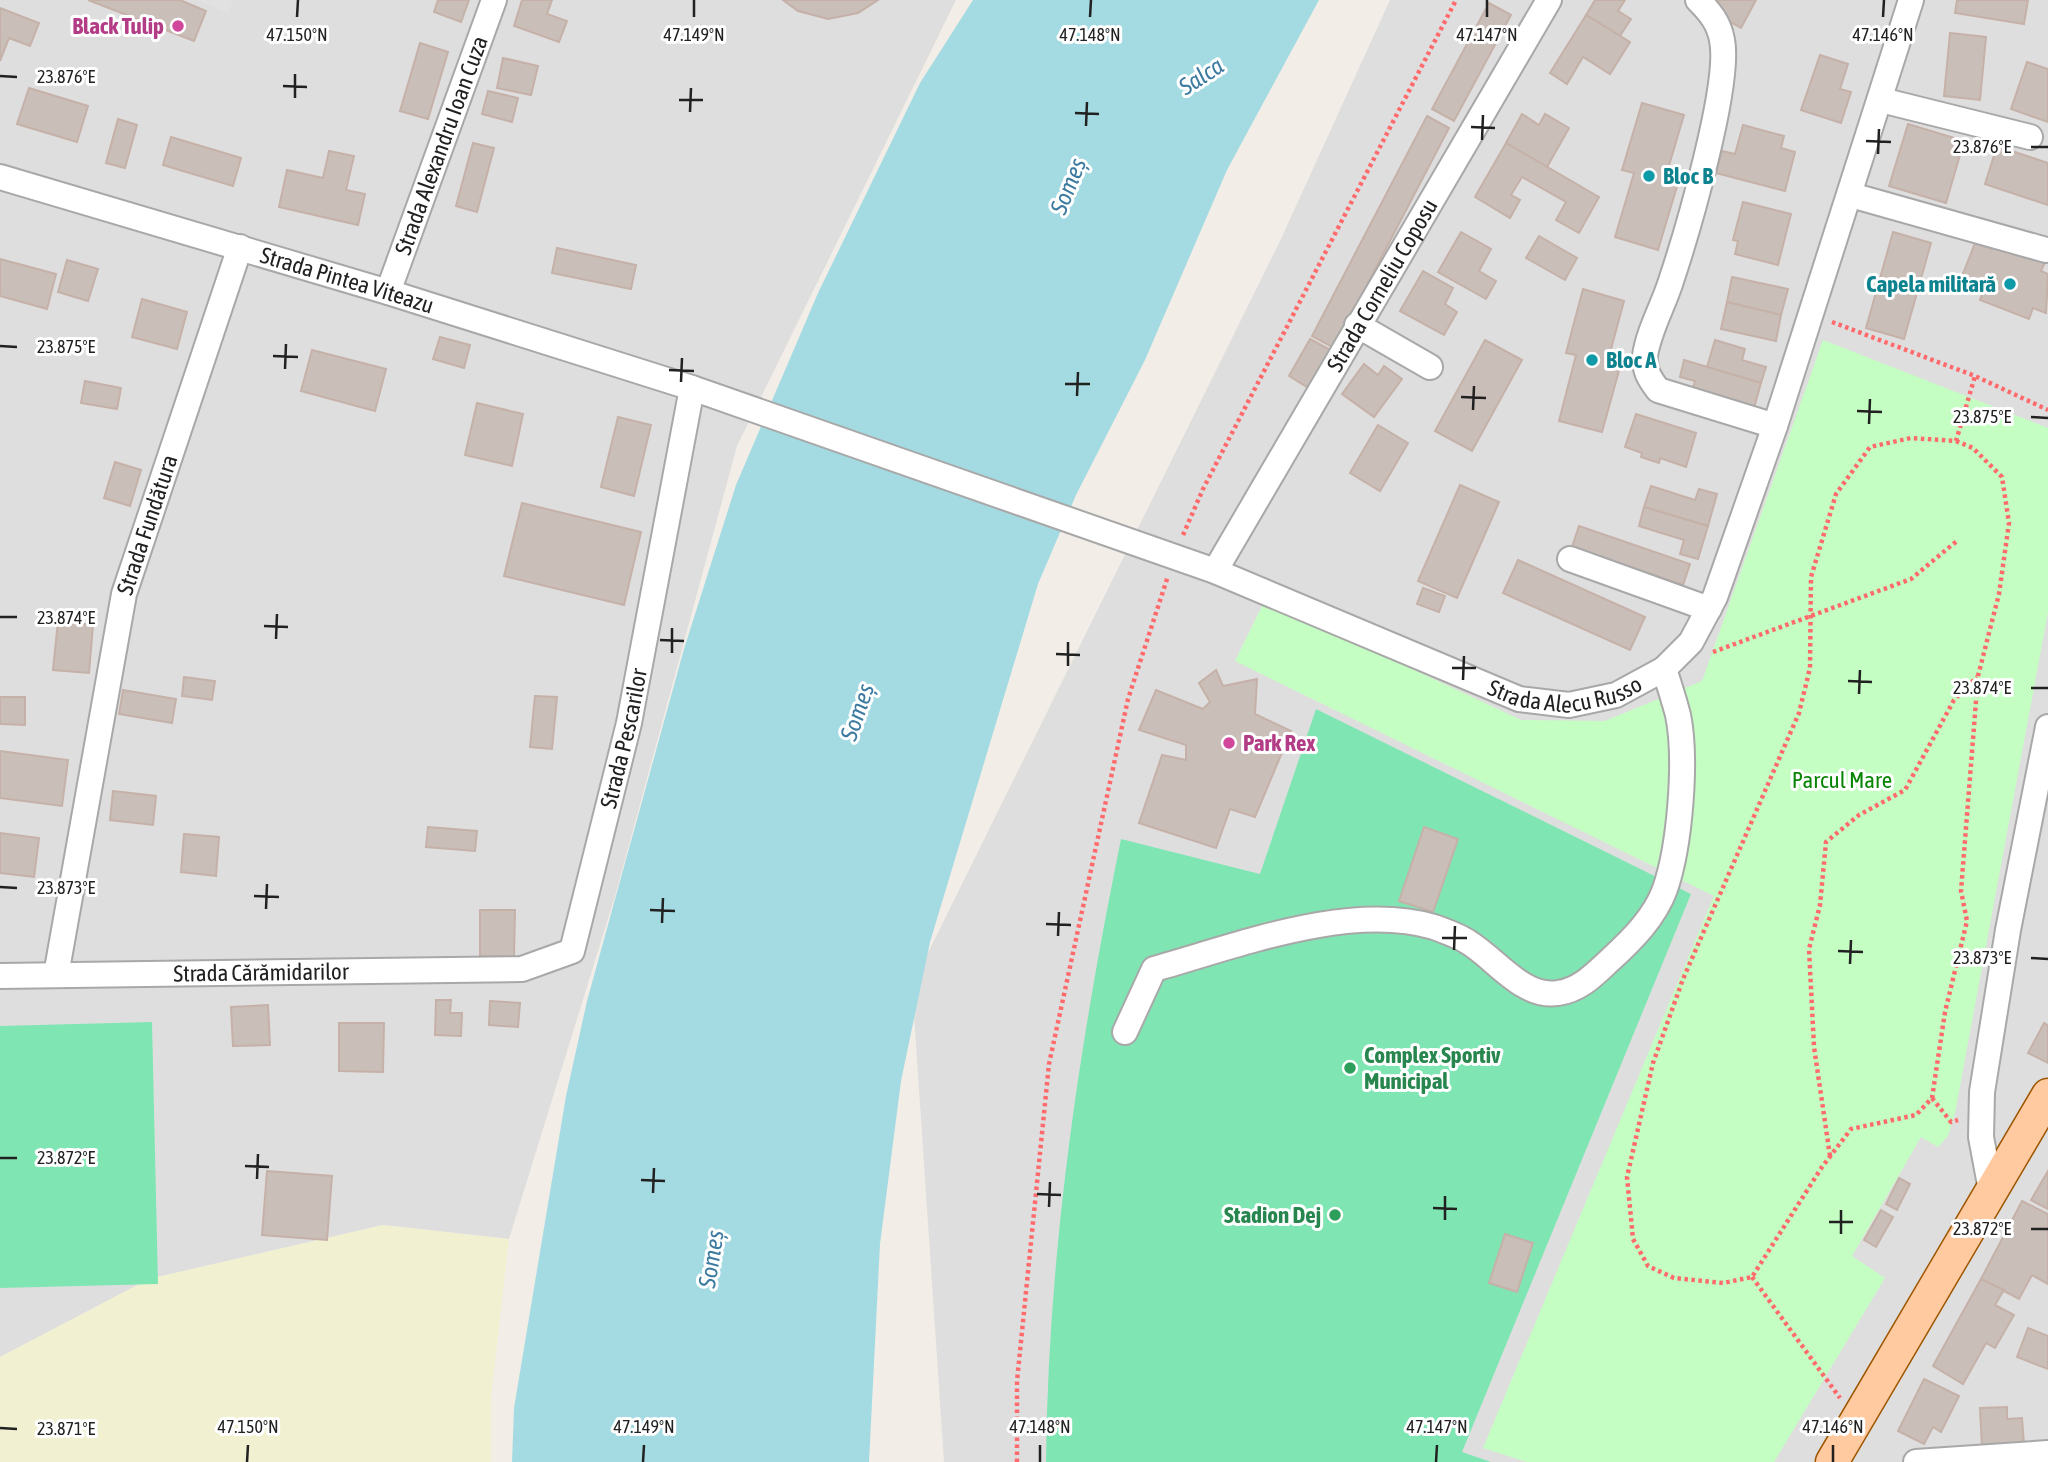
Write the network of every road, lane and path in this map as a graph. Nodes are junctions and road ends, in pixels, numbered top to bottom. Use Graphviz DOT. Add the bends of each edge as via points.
graph roads {
  1 [pos="494,0"];
  2 [pos="1456,0"];
  3 [pos="1549,0"];
  4 [pos="1698,0"];
  5 [pos="1911,0"];
  6 [pos="1881,100"];
  7 [pos="2030,136"];
  8 [pos="0,177"];
  9 [pos="1851,195"];
  10 [pos="240,247"];
  11 [pos="2046,250"];
  12 [pos="388,292"];
  13 [pos="1813,314"];
  14 [pos="1357,325"];
  15 [pos="1430,367"];
  16 [pos="1975,376"];
  17 [pos="692,388"];
  18 [pos="2048,410"];
  19 [pos="1775,426"];
  20 [pos="1956,441"];
  21 [pos="1958,540"];
  22 [pos="1146,546"];
  23 [pos="1174,556"];
  24 [pos="1570,559"];
  25 [pos="1215,570"];
  26 [pos="1709,609"];
  27 [pos="1811,614"];
  28 [pos="1669,665"];
  29 [pos="1978,676"];
  30 [pos="2048,727"];
  31 [pos="522,969"];
  32 [pos="56,975"];
  33 [pos="0,976"];
  34 [pos="1125,1032"];
  35 [pos="2048,1095"];
  36 [pos="1932,1098"];
  37 [pos="1980,1114"];
  38 [pos="1830,1157"];
  39 [pos="1991,1191"];
  40 [pos="1752,1277"];
  41 [pos="1856,1421"];
  42 [pos="2048,1453"];
  43 [pos="1017,1462"];
  44 [pos="1832,1462"];
  45 [pos="1916,1462"];
  1 -- 12 [label="street, Strada Alexandru Ioan Cuza"];
  2 -- 23 [label="path" via="1203,489"];
  3 -- 14 [label="street, Strada Corneliu Coposu"];
  4 -- 19 [label="street" via="1713,15 1723,41 1722,73 1673,277 1645,356 1647,376 1658,390"];
  5 -- 6 [label="street, Strada Alecu Russo"];
  6 -- 7 [label="street"];
  6 -- 9 [label="street, Strada Alecu Russo"];
  8 -- 10 [label="street, Strada Pintea Viteazu"];
  9 -- 11 [label="street"];
  9 -- 13 [label="street, Strada Alecu Russo"];
  10 -- 12 [label="street, Strada Pintea Viteazu"];
  10 -- 32 [label="street, Strada Fundătura" via="124,594"];
  12 -- 17 [label="street, Strada Pintea Viteazu"];
  13 -- 16 [label="path"];
  13 -- 19 [label="street, Strada Alecu Russo"];
  14 -- 15 [label="street"];
  14 -- 25 [label="street, Strada Corneliu Coposu"];
  16 -- 18 [label="path"];
  16 -- 20 [label="path"];
  17 -- 22 [label="street, Strada Pintea Viteazu"];
  17 -- 31 [label="street, Strada Pescarilor" via="629,723 572,950"];
  19 -- 26 [label="street, Strada Alecu Russo"];
  20 -- 27 [label="path" via="1911,438 1870,447 1836,494 1811,577"];
  20 -- 29 [label="path" via="1973,448 2002,477 2008,523 1999,594"];
  21 -- 27 [label="path" via="1911,579"];
  22 -- 23 [label="street, Strada Alecu Russo"];
  23 -- 25 [label="street, Strada Alecu Russo"];
  23 -- 43 [label="path" via="1128,699 1049,1064 1017,1381"];
  24 -- 26 [label="street"];
  25 -- 28 [label="street, Strada Alecu Russo" via="1519,699 1569,705 1616,695"];
  26 -- 28 [label="street, Strada Alecu Russo" via="1691,642"];
  27 -- 28 [label="path"];
  27 -- 40 [label="path" via="1810,668 1799,713 1683,979 1653,1063 1627,1177 1633,1239 1648,1266 1674,1278 1723,1283"];
  28 -- 34 [label="street" via="1678,717 1681,800 1664,890 1625,946 1574,989 1538,992 1467,941 1433,927 1399,921 1320,925 1154,969"];
  29 -- 36 [label="path" via="1961,891 1967,921 1945,1012"];
  29 -- 38 [label="path" via="1954,700 1905,790 1859,815 1826,842 1820,905 1809,949 1814,1047"];
  30 -- 37 [label="street" via="2008,930"];
  31 -- 32 [label="street, Strada Cărămidarilor"];
  32 -- 33 [label="street, Strada Cărămidarilor"];
  35 -- 39 [label="main road"];
  36 -- 37 [label="path" via="1951,1122"];
  36 -- 38 [label="path" via="1916,1115 1851,1129"];
  37 -- 39 [label="street"];
  38 -- 40 [label="path"];
  39 -- 41 [label="main road"];
  40 -- 41 [label="path"];
  41 -- 44 [label="main road"];
  42 -- 45 [label="street"];
}
